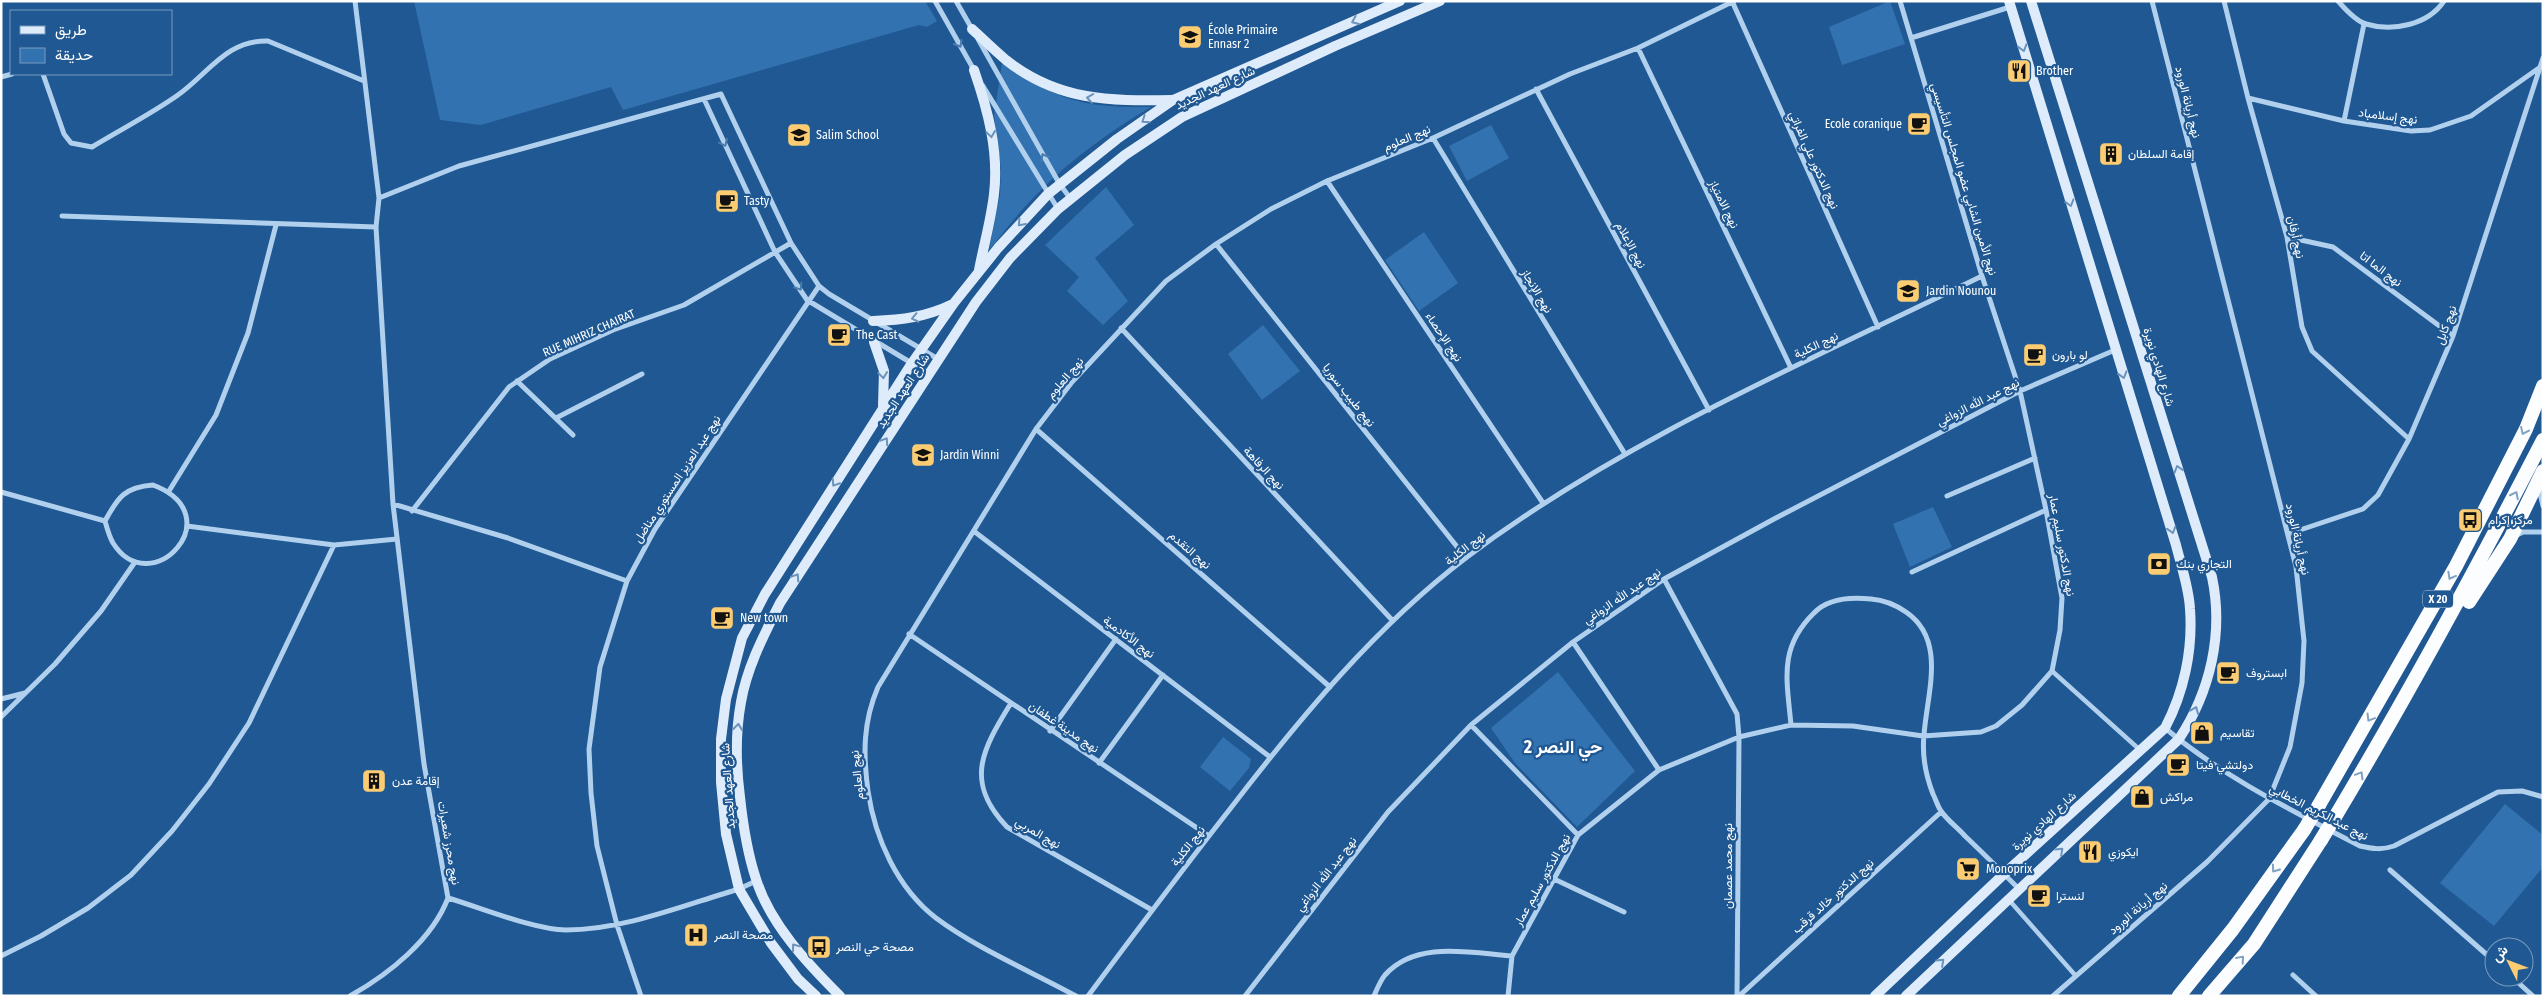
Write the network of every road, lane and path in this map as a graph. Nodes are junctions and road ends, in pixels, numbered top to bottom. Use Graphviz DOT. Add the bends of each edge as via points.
graph roads {
  1 [pos="355,1"];
  2 [pos="935,1"];
  3 [pos="956,1"];
  4 [pos="1400,1"];
  5 [pos="1440,1"];
  6 [pos="1900,1"];
  7 [pos="2032,1"];
  8 [pos="2152,1"];
  9 [pos="2224,1"];
  10 [pos="2338,1"];
  11 [pos="2444,1"];
  12 [pos="1733,2"];
  13 [pos="2010,4"];
  14 [pos="2364,24"];
  15 [pos="972,29"];
  16 [pos="1912,38"];
  17 [pos="1638,48"];
  18 [pos="2543,58"];
  19 [pos="2540,68"];
  20 [pos="974,70"];
  21 [pos="43,75"];
  22 [pos="364,81"];
  23 [pos="1536,89"];
  24 [pos="2248,98"];
  25 [pos="704,99"];
  26 [pos="1174,100"];
  27 [pos="2344,121"];
  28 [pos="1433,138"];
  29 [pos="1327,181"];
  30 [pos="1059,184"];
  31 [pos="1048,194"];
  32 [pos="378,198"];
  33 [pos="1070,198"];
  34 [pos="1058,209"];
  35 [pos="62,216"];
  36 [pos="276,225"];
  37 [pos="376,227"];
  38 [pos="2288,237"];
  39 [pos="791,243"];
  40 [pos="1216,244"];
  41 [pos="775,252"];
  42 [pos="979,272"];
  43 [pos="1982,276"];
  44 [pos="818,286"];
  45 [pos="807,300"];
  46 [pos="954,303"];
  47 [pos="873,321"];
  48 [pos="1878,327"];
  49 [pos="1121,328"];
  50 [pos="2454,336"];
  51 [pos="874,342"];
  52 [pos="922,350"];
  53 [pos="2115,350"];
  54 [pos="938,359"];
  55 [pos="912,364"];
  56 [pos="1791,368"];
  57 [pos="642,374"];
  58 [pos="928,374"];
  59 [pos="517,381"];
  60 [pos="2543,386"];
  61 [pos="2020,391"];
  62 [pos="882,410"];
  63 [pos="1709,410"];
  64 [pos="556,418"];
  65 [pos="1036,429"];
  66 [pos="573,435"];
  67 [pos="2409,439"];
  68 [pos="2543,440"];
  69 [pos="1625,454"];
  70 [pos="2035,458"];
  71 [pos="2540,476"];
  72 [pos="169,491"];
  73 [pos="1,492"];
  74 [pos="1947,496"];
  75 [pos="1544,503"];
  76 [pos="393,504"];
  77 [pos="2543,506"];
  78 [pos="2046,510"];
  79 [pos="412,511"];
  80 [pos="104,521"];
  81 [pos="187,526"];
  82 [pos="975,532"];
  83 [pos="2543,532"];
  84 [pos="2288,534"];
  85 [pos="397,539"];
  86 [pos="2510,539"];
  87 [pos="334,545"];
  88 [pos="1466,558"];
  89 [pos="134,562"];
  90 [pos="1912,572"];
  91 [pos="1664,579"];
  92 [pos="627,581"];
  93 [pos="1394,621"];
  94 [pos="909,634"];
  95 [pos="1116,640"];
  96 [pos="1573,642"];
  97 [pos="2052,671"];
  98 [pos="1163,675"];
  99 [pos="1330,687"];
  100 [pos="2412,688"];
  101 [pos="26,692"];
  102 [pos="1,699"];
  103 [pos="1011,703"];
  104 [pos="1,717"];
  105 [pos="1472,725"];
  106 [pos="1790,725"];
  107 [pos="2165,728"];
  108 [pos="1050,731"];
  109 [pos="1923,736"];
  110 [pos="1739,737"];
  111 [pos="2179,740"];
  112 [pos="2141,751"];
  113 [pos="1270,757"];
  114 [pos="1099,763"];
  115 [pos="1659,770"];
  116 [pos="2543,797"];
  117 [pos="2269,799"];
  118 [pos="1941,812"];
  119 [pos="1578,835"];
  120 [pos="1209,836"];
  121 [pos="2390,870"];
  122 [pos="2004,874"];
  123 [pos="1554,879"];
  124 [pos="756,881"];
  125 [pos="739,889"];
  126 [pos="2019,890"];
  127 [pos="448,898"];
  128 [pos="2009,900"];
  129 [pos="1152,910"];
  130 [pos="1624,912"];
  131 [pos="617,924"];
  132 [pos="2484,952"];
  133 [pos="1,956"];
  134 [pos="1512,956"];
  135 [pos="2075,975"];
  136 [pos="2293,975"];
  137 [pos="2523,987"];
  138 [pos="350,996"];
  139 [pos="641,996"];
  140 [pos="816,996"];
  141 [pos="840,996"];
  142 [pos="1076,996"];
  143 [pos="1088,996"];
  144 [pos="1245,996"];
  145 [pos="1374,996"];
  146 [pos="1508,996"];
  147 [pos="1738,996"];
  148 [pos="1875,996"];
  149 [pos="1906,996"];
  150 [pos="2053,996"];
  151 [pos="2179,996"];
  152 [pos="2209,996"];
  153 [pos="2316,996"];
  154 [pos="2533,996"];
  1 -- 22 [label="street, نهج محرز شعيرات"];
  2 -- 20 [label="street, one-way"];
  3 -- 15 [label="street"];
  4 -- 26 [label="main road, شارع العهد الجديد, one-way"];
  5 -- 33 [label="main road, شارع العهد الجديد" via="1182,116"];
  6 -- 16 [label="street, نهج الأمين الشابي عضو المجلس التأسيسي"];
  111 -- 7 [label="main road, شارع الهادي نويرة, one-way" via="2191,721 2209,675 2218,619 2216,597"];
  8 -- 84 [label="street, نهج أريانة الورود"];
  9 -- 24 [label="street, نهج أرفان"];
  10 -- 14 [label="street"];
  11 -- 14 [label="street" via="2439,8 2412,24 2387,28"];
  12 -- 17 [label="street, نهج العلوم"];
  12 -- 48 [label="street, نهج الدكتور علي الفراتي"];
  13 -- 16 [label="street"];
  13 -- 53 [label="main road, شارع الهادي نويرة, one-way"];
  14 -- 27 [label="street"];
  26 -- 15 [label="main road, one-way" via="1113,101 1074,95 1038,81"];
  30 -- 15 [label="street, one-way"];
  16 -- 43 [label="street, نهج الأمين الشابي عضو المجلس التأسيسي"];
  17 -- 23 [label="street, نهج العلوم"];
  17 -- 56 [label="street, نهج الامتياز"];
  18 -- 19 [label="street, نهج كابل"];
  19 -- 27 [label="street, نهج إسلامباد" via="2471,116 2430,130 2411,131"];
  19 -- 50 [label="street, نهج كابل"];
  20 -- 31 [label="street"];
  20 -- 42 [label="main road, one-way" via="988,110 996,166 991,218"];
  21 -- 22 [label="street" via="64,134 71,143 92,147 179,94 219,58 252,41 268,41"];
  22 -- 32 [label="street, نهج محرز شعيرات"];
  23 -- 28 [label="street, نهج العلوم"];
  23 -- 63 [label="street, نهج الإعلام"];
  24 -- 27 [label="street, نهج إسلامباد"];
  24 -- 38 [label="street, نهج أرفان"];
  25 -- 32 [label="street" via="459,166"];
  25 -- 39 [label="street" via="721,94"];
  25 -- 41 [label="street, one-way"];
  26 -- 30 [label="main road, شارع العهد الجديد, one-way"];
  28 -- 29 [label="street, نهج العلوم"];
  28 -- 69 [label="street, نهج الإنجاز"];
  29 -- 40 [label="street, نهج العلوم" via="1272,209"];
  29 -- 75 [label="street, نهج الإحصاء"];
  30 -- 31 [label="main road, شارع العهد الجديد"];
  30 -- 33 [label="street"];
  31 -- 34 [label="street"];
  31 -- 42 [label="main road, شارع العهد الجديد, one-way"];
  32 -- 37 [label="street, نهج محرز شعيرات"];
  33 -- 34 [label="main road, شارع العهد الجديد"];
  34 -- 54 [label="main road, شارع العهد الجديد" via="1010,258"];
  35 -- 36 [label="street"];
  36 -- 37 [label="street"];
  36 -- 72 [label="street" via="248,333 219,406"];
  37 -- 76 [label="street, نهج محرز شعيرات"];
  38 -- 50 [label="street, نهج الما اتا" via="2333,247"];
  38 -- 67 [label="street, نهج أرفان" via="2302,327 2312,351"];
  39 -- 41 [label="street, RUE MIHRIZ CHAIRAT"];
  39 -- 44 [label="street"];
  40 -- 49 [label="street, نهج العلوم" via="1166,281"];
  40 -- 88 [label="street, نهج طبيب سوريا"];
  41 -- 45 [label="street, one-way"];
  41 -- 59 [label="street, RUE MIHRIZ CHAIRAT" via="684,306 613,330 550,359"];
  42 -- 46 [label="main road, شارع العهد الجديد"];
  43 -- 48 [label="street, نهج الكلية"];
  43 -- 61 [label="street, نهج الأمين الشابي عضو المجلس التأسيسي"];
  44 -- 45 [label="street, نهج عبد العزيز المستوري مناضل"];
  44 -- 47 [label="street"];
  45 -- 51 [label="street"];
  45 -- 92 [label="street, نهج عبد العزيز المستوري مناضل" via="655,529"];
  46 -- 47 [label="main road, one-way" via="937,312 911,319"];
  46 -- 52 [label="main road, شارع العهد الجديد"];
  47 -- 52 [label="street"];
  48 -- 56 [label="street, نهج الكلية"];
  49 -- 65 [label="street, نهج العلوم" via="1072,382"];
  49 -- 93 [label="street, نهج الرفاهة"];
  50 -- 67 [label="street, نهج كابل"];
  51 -- 55 [label="street"];
  51 -- 62 [label="main road, one-way" via="884,371"];
  52 -- 54 [label="street"];
  52 -- 55 [label="main road, شارع العهد الجديد"];
  53 -- 61 [label="street, نهج عبد الله الزواغي"];
  53 -- 107 [label="main road, شارع الهادي نويرة, one-way" via="2176,545 2190,607 2187,667 2175,708"];
  54 -- 58 [label="main road, شارع العهد الجديد"];
  55 -- 58 [label="street"];
  55 -- 62 [label="main road, شارع العهد الجديد"];
  56 -- 63 [label="street, نهج الكلية"];
  57 -- 64 [label="street"];
  124 -- 58 [label="main road, شارع العهد الجديد, one-way" via="744,834 737,751 741,702 756,652 780,604"];
  59 -- 64 [label="street"];
  59 -- 79 [label="street, RUE MIHRIZ CHAIRAT"];
  60 -- 151 [label="highway, X 20, one-way, bridge" via="2526,429 2456,566 2304,830 2233,929"];
  61 -- 70 [label="street, نهج الدكتور سليم عمار"];
  61 -- 91 [label="street, نهج عبد الله الزواغي"];
  62 -- 125 [label="main road, شارع العهد الجديد, one-way" via="765,594 742,638 733,668 721,739 721,782 726,834"];
  63 -- 69 [label="street, نهج الكلية"];
  64 -- 66 [label="street"];
  65 -- 82 [label="street, نهج العلوم"];
  65 -- 99 [label="street, نهج التقدم"];
  67 -- 84 [label="street, نهج كابل" via="2378,495 2363,509"];
  100 -- 68 [label="highway, X 20, one-way" via="2474,576"];
  69 -- 75 [label="street, نهج الكلية"];
  70 -- 74 [label="street"];
  70 -- 78 [label="street, نهج الدكتور سليم عمار"];
  71 -- 77 [label="street"];
  71 -- 86 [label="highway"];
  72 -- 80 [label="street" via="153,485 136,486 121,495"];
  72 -- 81 [label="street" via="179,501"];
  73 -- 80 [label="street"];
  75 -- 88 [label="street, نهج الكلية"];
  76 -- 79 [label="street"];
  76 -- 85 [label="street, نهج محرز شعيرات"];
  78 -- 90 [label="street"];
  78 -- 97 [label="street, نهج الدكتور سليم عمار" via="2062,598"];
  79 -- 92 [label="street" via="508,538"];
  80 -- 89 [label="street" via="113,542 124,556"];
  81 -- 87 [label="street"];
  81 -- 89 [label="street" via="184,537 171,556 150,563"];
  82 -- 94 [label="street, نهج العلوم"];
  82 -- 95 [label="street, نهج الأكادمية"];
  83 -- 86 [label="street" via="2523,532"];
  84 -- 117 [label="street, نهج أريانة الورود" via="2300,597 2304,641 2302,674 2290,747"];
  85 -- 87 [label="street"];
  85 -- 127 [label="street, نهج محرز شعيرات" via="424,764"];
  86 -- 100 [label="highway"];
  87 -- 133 [label="street" via="249,723 209,784 172,831 130,875 88,908"];
  88 -- 93 [label="street, نهج الكلية"];
  89 -- 101 [label="street" via="101,611"];
  91 -- 96 [label="street, نهج عبد الله الزواغي"];
  91 -- 110 [label="street, نهج محمد عصمان" via="1737,714"];
  92 -- 131 [label="street, نهج عبد العزيز المستوري مناضل" via="600,668 589,749 597,846"];
  93 -- 99 [label="street, نهج الكلية"];
  94 -- 103 [label="street, نهج مدينة غطفان"];
  94 -- 142 [label="street, نهج العلوم" via="869,706 864,736 864,763 871,809 882,846 897,873 936,918"];
  95 -- 98 [label="street, نهج الأكادمية"];
  95 -- 108 [label="street"];
  96 -- 105 [label="street, نهج عبد الله الزواغي"];
  96 -- 115 [label="street"];
  97 -- 109 [label="street, نهج الدكتور سليم عمار" via="2022,705 1996,726 1980,732"];
  97 -- 112 [label="street"];
  98 -- 113 [label="street, نهج الأكادمية"];
  98 -- 114 [label="street"];
  99 -- 113 [label="street, نهج الكلية"];
  152 -- 100 [label="highway, X 20, one-way, bridge" via="2254,944 2336,817"];
  101 -- 102 [label="street"];
  101 -- 104 [label="street"];
  103 -- 108 [label="street, نهج مدينة غطفان"];
  103 -- 129 [label="street, نهج المربي" via="990,736 982,757 986,800 994,814 1007,827"];
  105 -- 119 [label="street"];
  105 -- 144 [label="street, نهج عبد الله الزواغي" via="1388,812"];
  106 -- 109 [label="street, نهج الدكتور سليم عمار" via="1853,726"];
  106 -- 109 [label="street" via="1786,666 1790,644 1801,625 1817,609 1837,600 1879,599 1916,619 1928,638 1933,662"];
  106 -- 110 [label="street, نهج الدكتور سليم عمار"];
  107 -- 111 [label="street"];
  107 -- 112 [label="main road, شارع الهادي نويرة"];
  108 -- 114 [label="street, نهج مدينة غطفان"];
  109 -- 118 [label="street" via="1932,792"];
  110 -- 115 [label="street, نهج الدكتور سليم عمار"];
  110 -- 147 [label="street, نهج محمد عصمان"];
  111 -- 117 [label="street, نهج عبد الكريم الخطابي"];
  126 -- 111 [label="main road, شارع الهادي نويرة, one-way"];
  112 -- 122 [label="main road, شارع الهادي نويرة"];
  113 -- 120 [label="street, نهج الكلية"];
  114 -- 120 [label="street, نهج مدينة غطفان"];
  115 -- 119 [label="street, نهج الدكتور سليم عمار"];
  116 -- 117 [label="street, نهج عبد الكريم الخطابي" via="2522,791 2498,792 2383,849 2360,846"];
  117 -- 135 [label="street, نهج أريانة الورود" via="2207,862"];
  118 -- 122 [label="street"];
  118 -- 147 [label="street, نهج الدكتور خالد قرقب"];
  119 -- 123 [label="street, نهج الدكتور سليم عمار"];
  120 -- 129 [label="street, نهج الكلية"];
  121 -- 132 [label="street"];
  122 -- 126 [label="street"];
  122 -- 148 [label="main road, شارع الهادي نويرة"];
  123 -- 130 [label="street"];
  123 -- 134 [label="street, نهج الدكتور سليم عمار"];
  124 -- 125 [label="street, نهج محرز شعيرات"];
  141 -- 124 [label="main road, شارع العهد الجديد, one-way" via="810,966 783,931"];
  125 -- 131 [label="street, نهج محرز شعيرات"];
  125 -- 140 [label="main road, شارع العهد الجديد" via="771,944"];
  126 -- 128 [label="main road, شارع الهادي نويرة"];
  127 -- 131 [label="street, نهج محرز شعيرات" via="520,921 564,930"];
  127 -- 138 [label="street" via="441,916 409,953"];
  128 -- 135 [label="street"];
  149 -- 128 [label="main road, شارع الهادي نويرة, one-way"];
  129 -- 143 [label="street, نهج الكلية"];
  131 -- 139 [label="street, نهج عبد العزيز المستوري مناضل"];
  134 -- 145 [label="street" via="1436,951 1415,956 1397,964 1384,976"];
  134 -- 146 [label="street, نهج الدكتور سليم عمار"];
  135 -- 150 [label="street, نهج أريانة الورود"];
  136 -- 153 [label="street"];
  137 -- 154 [label="street"];
}
